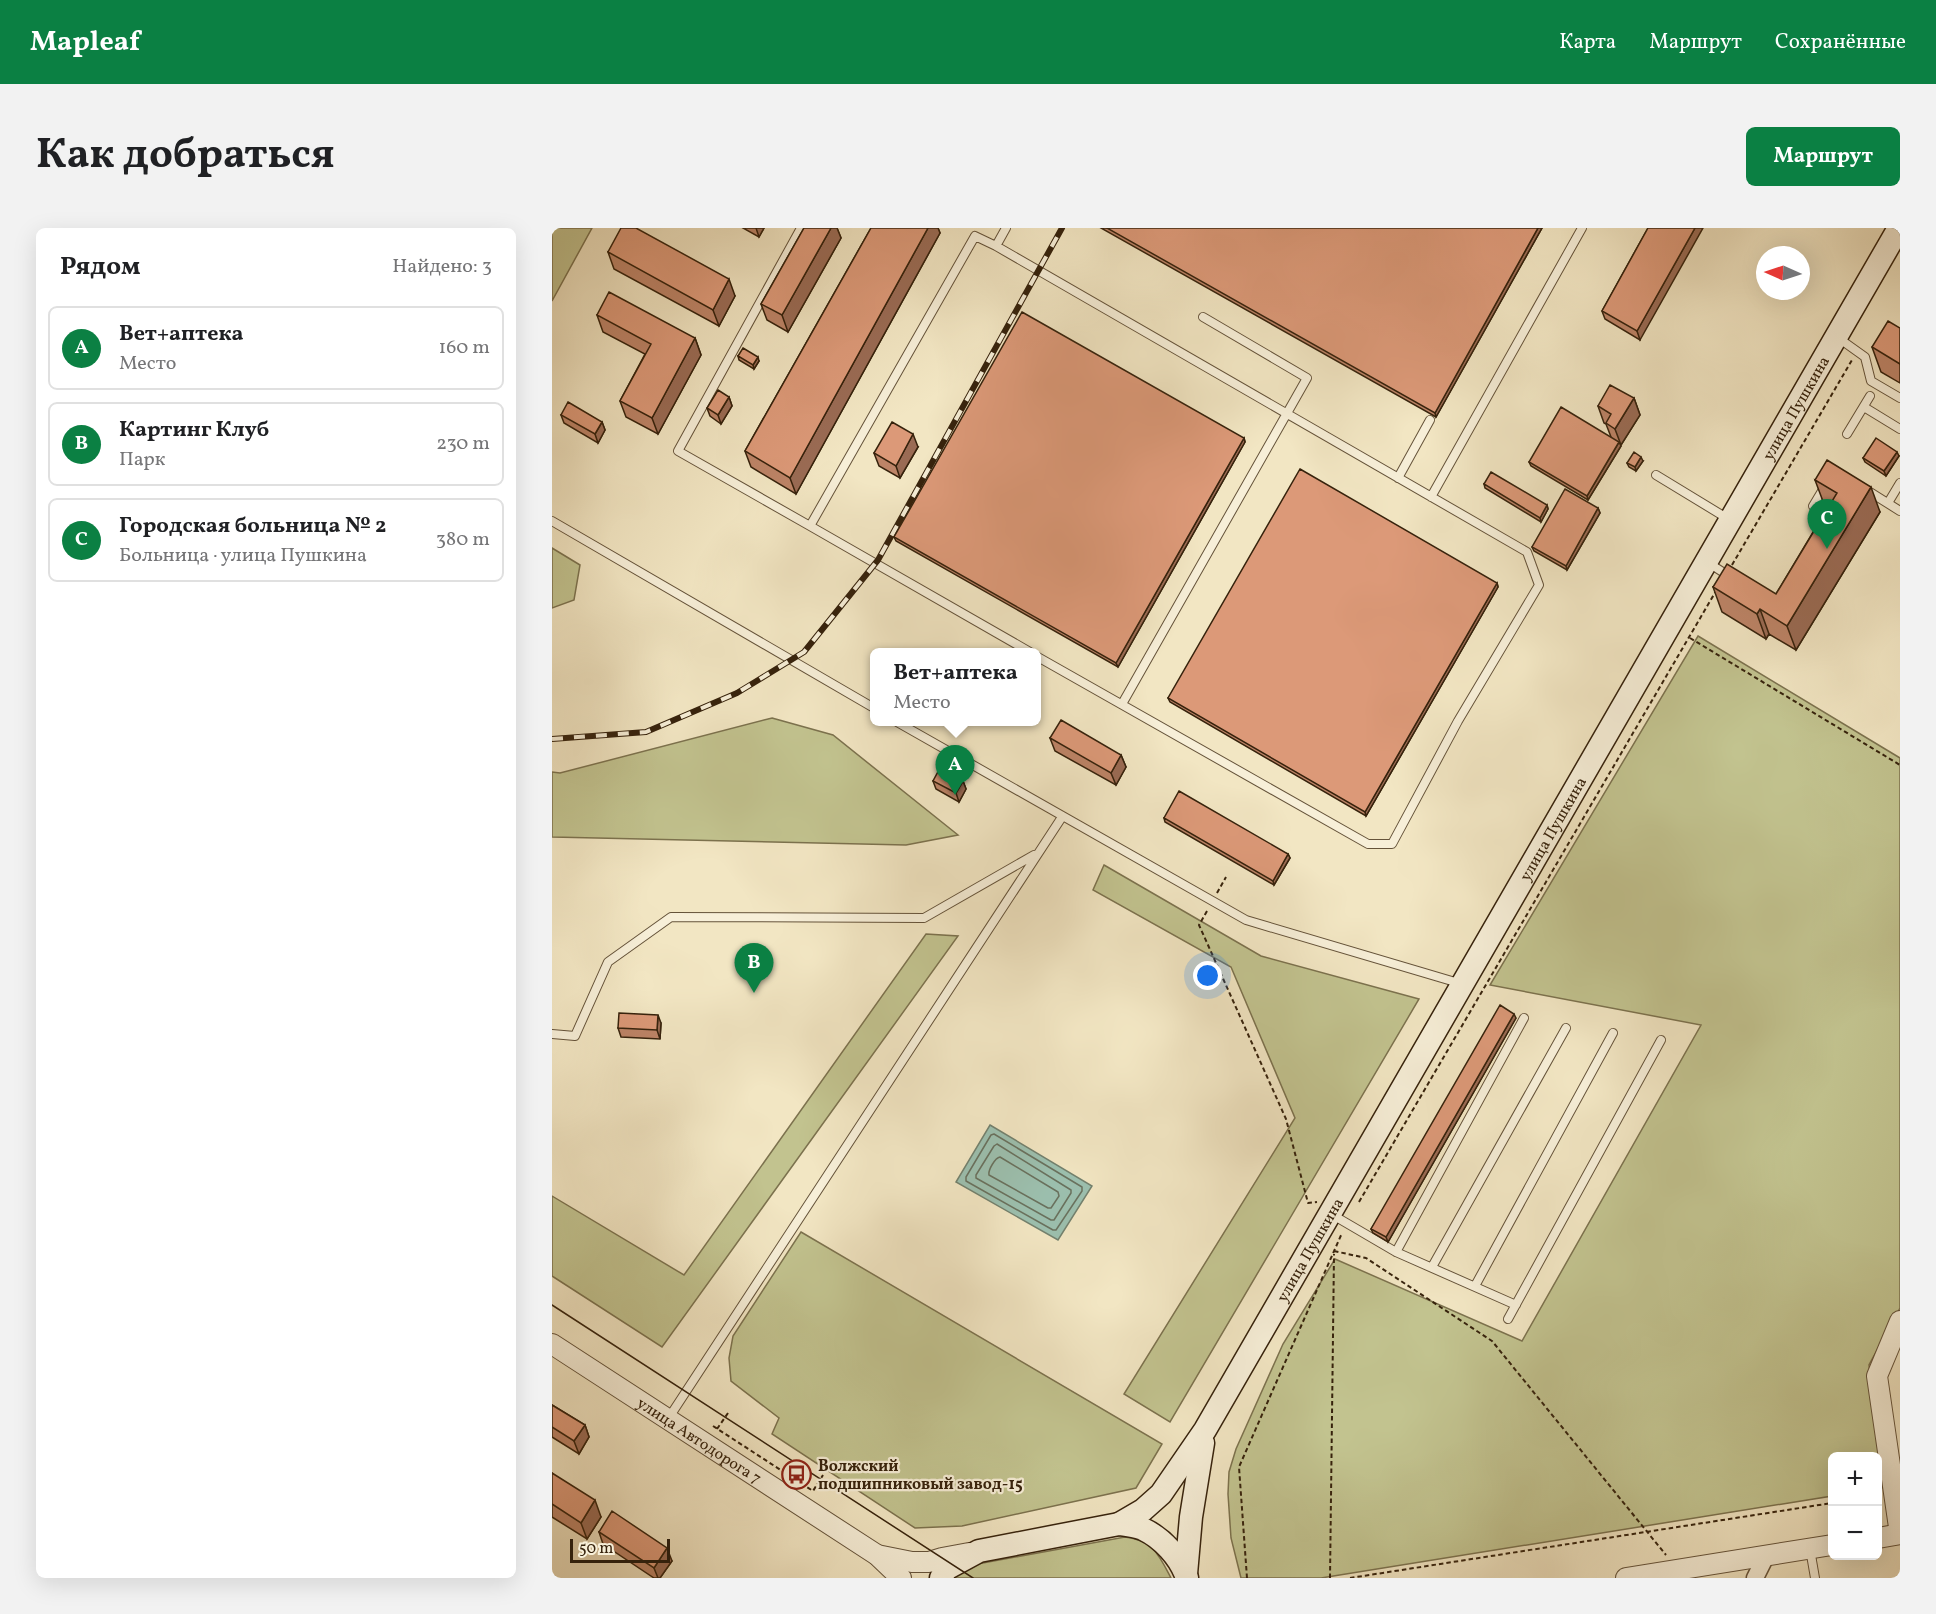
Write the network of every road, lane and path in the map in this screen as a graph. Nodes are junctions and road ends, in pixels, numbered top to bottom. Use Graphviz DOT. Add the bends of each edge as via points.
graph roads {
  1 [pos="801,228"];
  2 [pos="1006,228"];
  3 [pos="1582,228"];
  4 [pos="1899,228"];
  5 [pos="996,246"];
  6 [pos="1203,317"];
  7 [pos="1836,336"];
  8 [pos="1857,351"];
  9 [pos="1870,396"];
  10 [pos="1900,398"];
  11 [pos="1864,407"];
  12 [pos="1287,414"];
  13 [pos="1430,420"];
  14 [pos="1900,429"];
  15 [pos="1847,434"];
  16 [pos="1656,475"];
  17 [pos="1398,478"];
  18 [pos="1830,479"];
  19 [pos="1900,483"];
  20 [pos="1862,486"];
  21 [pos="1431,497"];
  22 [pos="1888,503"];
  23 [pos="1900,511"];
  24 [pos="1731,520"];
  25 [pos="552,521"];
  26 [pos="810,526"];
  27 [pos="1825,528"];
  28 [pos="1707,562"];
  29 [pos="1726,574"];
  30 [pos="1743,584"];
  31 [pos="1689,637"];
  32 [pos="1023,648"];
  33 [pos="1041,659"];
  34 [pos="1122,704"];
  35 [pos="870,706"];
  36 [pos="904,726"];
  37 [pos="1900,765"];
  38 [pos="1062,817"];
  39 [pos="1037,854"];
  40 [pos="1226,877"];
  41 [pos="1212,901"];
  42 [pos="1463,984"];
  43 [pos="1524,1018"];
  44 [pos="1566,1028"];
  45 [pos="1613,1033"];
  46 [pos="552,1034"];
  47 [pos="1661,1041"];
  48 [pos="1337,1216"];
  49 [pos="1334,1251"];
  50 [pos="1396,1252"];
  51 [pos="1432,1267"];
  52 [pos="1475,1286"];
  53 [pos="1516,1305"];
  54 [pos="1508,1319"];
  55 [pos="1900,1321"];
  56 [pos="552,1344"];
  57 [pos="728,1413"];
  58 [pos="668,1419"];
  59 [pos="713,1426"];
  60 [pos="717,1429"];
  61 [pos="1205,1430"];
  62 [pos="824,1475"];
  63 [pos="1828,1504"];
  64 [pos="1119,1524"];
  65 [pos="1648,1533"];
  66 [pos="1900,1534"];
  67 [pos="1882,1537"];
  68 [pos="1828,1546"];
  69 [pos="1810,1548"];
  70 [pos="979,1551"];
  71 [pos="877,1555"];
  72 [pos="1766,1556"];
  73 [pos="1668,1557"];
  74 [pos="1186,1576"];
  75 [pos="901,1578"];
  76 [pos="941,1578"];
  77 [pos="1247,1578"];
  78 [pos="1330,1578"];
  79 [pos="1350,1578"];
  80 [pos="1626,1578"];
  81 [pos="1755,1578"];
  82 [pos="1815,1578"];
  1 -- 26 [label="lane" via="678,451"];
  2 -- 5 [label="lane"];
  3 -- 21 [label="lane"];
  4 -- 7 [label="main road, улица Пушкина"];
  5 -- 12 [label="lane"];
  5 -- 26 [label="lane" via="975,236"];
  6 -- 12 [label="lane" via="1307,378"];
  7 -- 8 [label="lane"];
  7 -- 24 [label="main road, улица Пушкина"];
  8 -- 10 [label="lane" via="1868,354 1871,381"];
  8 -- 29 [label="path"];
  9 -- 11 [label="lane"];
  11 -- 14 [label="lane"];
  11 -- 15 [label="lane"];
  12 -- 17 [label="lane"];
  12 -- 34 [label="lane"];
  13 -- 17 [label="lane"];
  16 -- 24 [label="lane"];
  17 -- 21 [label="lane"];
  18 -- 27 [label="lane" via="1813,506 1831,518"];
  19 -- 22 [label="lane"];
  20 -- 22 [label="lane"];
  21 -- 34 [label="lane" via="1527,552 1539,585 1392,844 1368,844"];
  22 -- 23 [label="lane"];
  24 -- 28 [label="main road, улица Пушкина"];
  25 -- 35 [label="lane"];
  26 -- 32 [label="lane"];
  28 -- 29 [label="lane"];
  28 -- 42 [label="main road, улица Пушкина"];
  29 -- 30 [label="lane"];
  29 -- 31 [label="path"];
  31 -- 37 [label="path"];
  31 -- 48 [label="path"];
  33 -- 34 [label="lane"];
  36 -- 38 [label="lane"];
  38 -- 39 [label="lane"];
  38 -- 41 [label="lane"];
  39 -- 46 [label="lane" via="924,918 671,918 608,962 575,1036"];
  39 -- 58 [label="lane"];
  40 -- 41 [label="path"];
  41 -- 42 [label="lane" via="1246,920"];
  41 -- 48 [label="path" via="1199,925 1286,1119 1308,1203 1321,1202"];
  42 -- 48 [label="main road, улица Пушкина"];
  43 -- 50 [label="lane"];
  44 -- 51 [label="lane"];
  45 -- 52 [label="lane"];
  47 -- 53 [label="lane"];
  48 -- 49 [label="path"];
  48 -- 50 [label="lane"];
  48 -- 61 [label="main road, улица Пушкина"];
  49 -- 65 [label="path" via="1366,1258 1492,1341"];
  49 -- 77 [label="path" via="1239,1467"];
  49 -- 78 [label="path"];
  50 -- 51 [label="lane"];
  51 -- 52 [label="lane"];
  52 -- 53 [label="lane"];
  53 -- 54 [label="lane"];
  55 -- 66 [label="street" via="1877,1376"];
  56 -- 58 [label="street, улица Автодорога 7"];
  57 -- 60 [label="path"];
  58 -- 71 [label="street, улица Автодорога 7"];
  59 -- 60 [label="path"];
  60 -- 62 [label="path" via="813,1491"];
  61 -- 64 [label="main road, улица Пушкина" via="1161,1494"];
  61 -- 74 [label="main road, улица Пушкина"];
  63 -- 65 [label="path"];
  64 -- 70 [label="main road, улица Пушкина"];
  64 -- 74 [label="main road, улица Пушкина" via="1142,1528 1161,1541 1176,1556"];
  65 -- 73 [label="path"];
  65 -- 79 [label="path"];
  66 -- 67 [label="street"];
  68 -- 69 [label="street"];
  69 -- 72 [label="street"];
  69 -- 82 [label="lane"];
  70 -- 71 [label="street, улица Автодорога 7" via="929,1562"];
  70 -- 76 [label="main road, улица Пушкина" via="946,1569"];
  71 -- 75 [label="street, улица Автодорога 7"];
  72 -- 80 [label="street"];
  72 -- 81 [label="street"];
}
